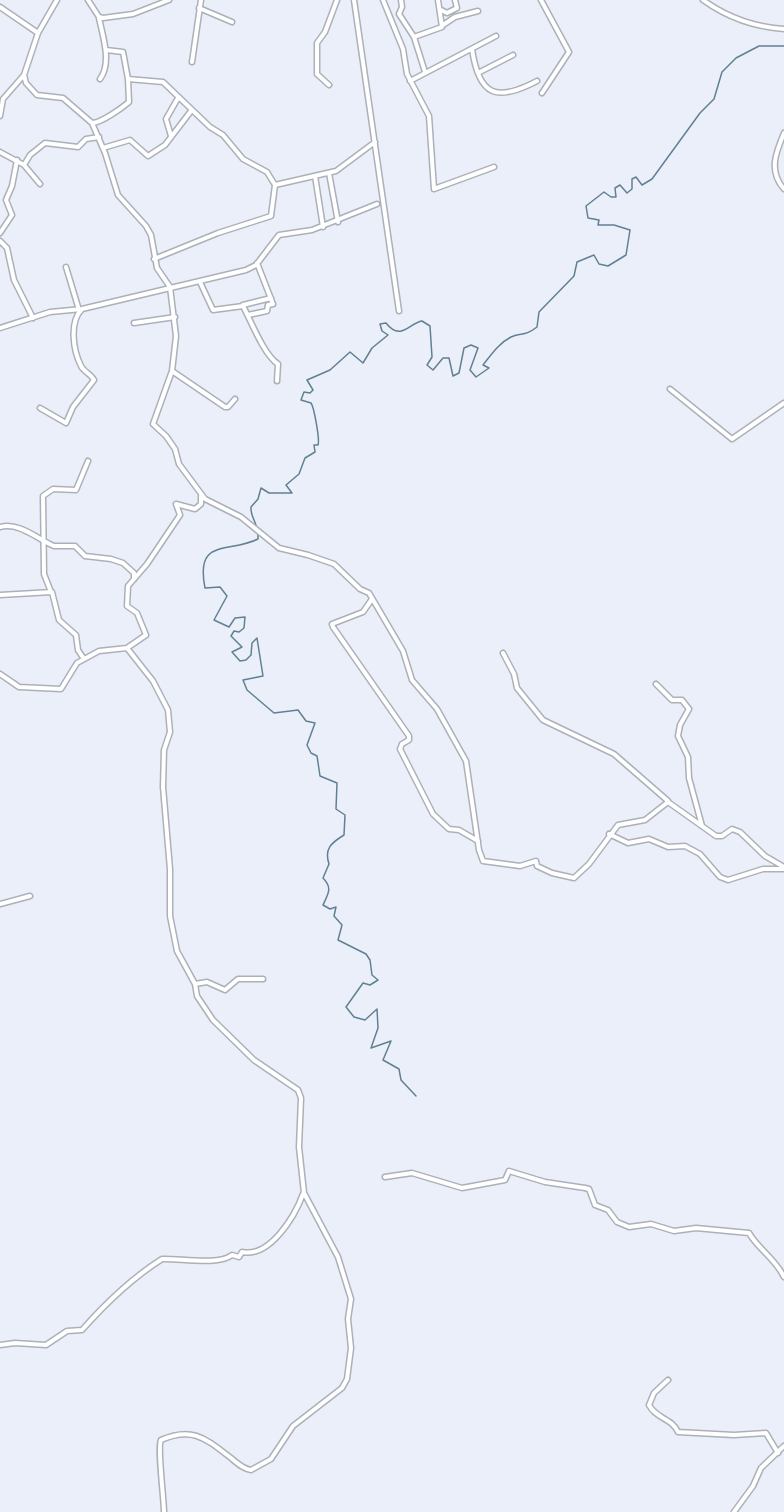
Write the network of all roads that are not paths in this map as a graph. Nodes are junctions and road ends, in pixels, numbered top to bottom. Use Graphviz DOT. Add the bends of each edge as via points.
graph roads {
  1 [pos="57,0"];
  2 [pos="88,0"];
  3 [pos="169,0"];
  4 [pos="201,0"];
  5 [pos="337,0"];
  6 [pos="354,0"];
  7 [pos="383,0"];
  8 [pos="401,0"];
  9 [pos="438,0"];
  10 [pos="455,0"];
  11 [pos="541,0"];
  12 [pos="703,0"];
  13 [pos="0,7"];
  14 [pos="199,8"];
  15 [pos="441,10"];
  16 [pos="478,11"];
  17 [pos="99,17"];
  18 [pos="232,22"];
  19 [pos="443,25"];
  20 [pos="784,29"];
  21 [pos="38,33"];
  22 [pos="496,36"];
  23 [pos="414,37"];
  24 [pos="472,49"];
  25 [pos="106,50"];
  26 [pos="513,55"];
  27 [pos="192,62"];
  28 [pos="425,73"];
  29 [pos="478,73"];
  30 [pos="24,75"];
  31 [pos="100,79"];
  32 [pos="128,79"];
  33 [pos="410,81"];
  34 [pos="537,81"];
  35 [pos="328,85"];
  36 [pos="542,93"];
  37 [pos="178,98"];
  38 [pos="191,111"];
  39 [pos="0,116"];
  40 [pos="94,124"];
  41 [pos="784,134"];
  42 [pos="171,136"];
  43 [pos="99,137"];
  44 [pos="375,142"];
  45 [pos="103,148"];
  46 [pos="0,152"];
  47 [pos="17,160"];
  48 [pos="24,165"];
  49 [pos="494,167"];
  50 [pos="329,173"];
  51 [pos="315,176"];
  52 [pos="40,184"];
  53 [pos="275,185"];
  54 [pos="784,189"];
  55 [pos="377,204"];
  56 [pos="338,222"];
  57 [pos="323,227"];
  58 [pos="0,233"];
  59 [pos="0,241"];
  60 [pos="154,259"];
  61 [pos="257,263"];
  62 [pos="66,267"];
  63 [pos="200,282"];
  64 [pos="170,287"];
  65 [pos="271,298"];
  66 [pos="243,305"];
  67 [pos="80,310"];
  68 [pos="399,310"];
  69 [pos="248,315"];
  70 [pos="175,317"];
  71 [pos="33,318"];
  72 [pos="134,323"];
  73 [pos="0,328"];
  74 [pos="172,371"];
  75 [pos="277,381"];
  76 [pos="670,389"];
  77 [pos="235,399"];
  78 [pos="784,403"];
  79 [pos="40,408"];
  80 [pos="88,461"];
  81 [pos="201,495"];
  82 [pos="0,528"];
  83 [pos="44,538"];
  84 [pos="140,572"];
  85 [pos="134,573"];
  86 [pos="134,579"];
  87 [pos="51,591"];
  88 [pos="0,595"];
  89 [pos="372,599"];
  90 [pos="127,648"];
  91 [pos="503,653"];
  92 [pos="84,660"];
  93 [pos="0,674"];
  94 [pos="656,684"];
  95 [pos="668,802"];
  96 [pos="702,827"];
  97 [pos="609,834"];
  98 [pos="478,841"];
  99 [pos="784,868"];
  100 [pos="30,896"];
  101 [pos="0,904"];
  102 [pos="263,979"];
  103 [pos="195,984"];
  104 [pos="386,1177"];
  105 [pos="304,1193"];
  106 [pos="784,1277"];
  107 [pos="0,1345"];
  108 [pos="668,1380"];
  109 [pos="784,1446"];
  110 [pos="778,1453"];
  111 [pos="164,1512"];
  112 [pos="734,1512"];
  1 -- 21 [label="street"];
  2 -- 17 [label="street"];
  3 -- 17 [label="street" via="133,14"];
  4 -- 14 [label="street"];
  5 -- 35 [label="street" via="317,43 317,75"];
  6 -- 44 [label="street"];
  7 -- 33 [label="street" via="403,49"];
  8 -- 23 [label="street" via="399,14"];
  9 -- 15 [label="street"];
  10 -- 15 [label="street" via="457,8 453,11"];
  11 -- 36 [label="street" via="569,52"];
  12 -- 20 [label="street" via="739,20"];
  13 -- 21 [label="street"];
  14 -- 18 [label="street"];
  14 -- 27 [label="street"];
  15 -- 19 [label="street"];
  16 -- 19 [label="street"];
  17 -- 25 [label="street"];
  19 -- 23 [label="street" via="439,30"];
  21 -- 30 [label="street"];
  22 -- 24 [label="street"];
  23 -- 28 [label="street"];
  24 -- 28 [label="street"];
  24 -- 29 [label="street"];
  25 -- 31 [label="street" via="106,71"];
  25 -- 32 [label="street" via="123,52"];
  26 -- 29 [label="street"];
  28 -- 33 [label="street"];
  29 -- 34 [label="street" via="488,88 505,94"];
  30 -- 39 [label="street" via="3,99"];
  30 -- 40 [label="street" via="37,95 63,98"];
  32 -- 37 [label="street" via="162,81"];
  32 -- 40 [label="street" via="129,102"];
  33 -- 49 [label="street" via="429,116 434,189"];
  37 -- 38 [label="street"];
  37 -- 42 [label="street" via="166,119"];
  38 -- 42 [label="street"];
  38 -- 53 [label="street" via="223,135 243,159 267,172"];
  40 -- 43 [label="street"];
  41 -- 54 [label="street" via="774,155"];
  42 -- 45 [label="street" via="148,156 132,140"];
  43 -- 45 [label="street"];
  43 -- 48 [label="street" via="80,146 45,143"];
  44 -- 50 [label="street" via="347,165"];
  44 -- 68 [label="street"];
  45 -- 60 [label="street" via="118,195 152,235"];
  46 -- 47 [label="street"];
  47 -- 48 [label="street"];
  47 -- 58 [label="street" via="6,200 12,216"];
  48 -- 52 [label="street"];
  50 -- 51 [label="street"];
  50 -- 56 [label="street"];
  51 -- 53 [label="street"];
  51 -- 57 [label="street"];
  53 -- 60 [label="street" via="271,216"];
  55 -- 56 [label="street"];
  56 -- 57 [label="street"];
  57 -- 61 [label="street" via="279,235"];
  59 -- 71 [label="street" via="7,248 14,280"];
  60 -- 64 [label="street"];
  61 -- 63 [label="street" via="246,270"];
  61 -- 65 [label="street"];
  62 -- 67 [label="street"];
  63 -- 64 [label="street"];
  63 -- 66 [label="street" via="213,310"];
  64 -- 67 [label="street"];
  64 -- 70 [label="street"];
  65 -- 66 [label="street"];
  65 -- 69 [label="street" via="273,304 266,311"];
  66 -- 69 [label="street"];
  67 -- 71 [label="street"];
  67 -- 79 [label="street" via="74,343 81,366 93,380 66,423"];
  69 -- 75 [label="street" via="269,356 278,364"];
  70 -- 72 [label="street"];
  70 -- 74 [label="street"];
  71 -- 73 [label="street"];
  74 -- 77 [label="street" via="225,407"];
  74 -- 81 [label="street" via="152,423 175,449 178,464"];
  76 -- 78 [label="street" via="732,439"];
  80 -- 83 [label="street" via="76,490 53,489 43,496"];
  81 -- 84 [label="street" via="201,504 195,509 176,504 180,515"];
  81 -- 89 [label="street" via="241,518 279,549 334,564"];
  82 -- 83 [label="street" via="9,525"];
  83 -- 85 [label="street" via="54,546 75,546 89,557 123,563"];
  83 -- 87 [label="street" via="44,574"];
  84 -- 85 [label="street"];
  84 -- 86 [label="street"];
  85 -- 86 [label="street"];
  86 -- 90 [label="street" via="127,588 126,605 137,613 146,635"];
  87 -- 88 [label="street"];
  87 -- 92 [label="street" via="58,620 76,635"];
  89 -- 98 [label="street" via="403,651 412,680 437,709 461,750 469,772"];
  89 -- 98 [label="street" via="363,612 340,619 333,627 409,736 400,749 434,814 449,829"];
  90 -- 92 [label="street" via="99,651"];
  90 -- 103 [label="street" via="153,681 168,710 170,732 164,750 163,787 170,916 177,951"];
  91 -- 95 [label="street" via="517,688 543,720 614,754"];
  92 -- 93 [label="street" via="74,665 65,686 58,689 19,687"];
  94 -- 96 [label="street" via="672,700 682,700 689,709 678,736 688,757 689,778"];
  95 -- 96 [label="street"];
  95 -- 97 [label="street" via="647,819 620,824"];
  96 -- 99 [label="street" via="718,837 737,830"];
  97 -- 98 [label="street" via="579,876 571,878 549,872 537,866 536,861 520,866 484,861"];
  97 -- 99 [label="street" via="628,843 646,839 668,847 685,846 700,854 720,877 728,880 763,869"];
  100 -- 101 [label="street"];
  102 -- 103 [label="street" via="238,979 222,990 207,982"];
  103 -- 105 [label="street" via="197,996 213,1020 237,1045 298,1090"];
  104 -- 106 [label="street" via="412,1173 462,1188 506,1180 510,1172 582,1187 589,1189 595,1205 629,1227 651,1224 672,1231 696,1228 749,1233"];
  105 -- 107 [label="street" via="278,1236 252,1252 225,1260 162,1259 110,1300 82,1330 67,1331 46,1345"];
  105 -- 111 [label="street" via="338,1257 351,1299 351,1348 345,1384 291,1428 271,1459 251,1470 194,1434 161,1440 158,1448"];
  108 -- 110 [label="street" via="654,1393 649,1406 675,1425 678,1432 766,1433"];
  109 -- 110 [label="street"];
  110 -- 112 [label="street" via="761,1468"];
}
